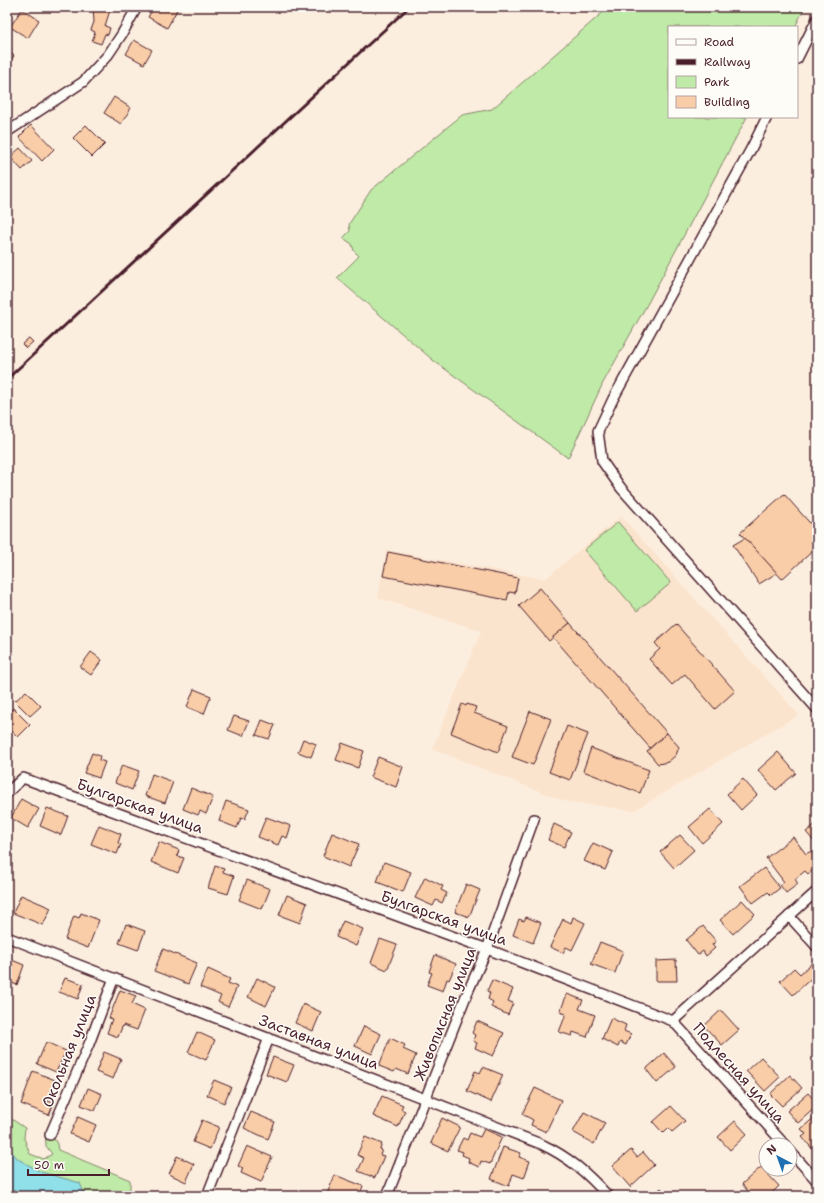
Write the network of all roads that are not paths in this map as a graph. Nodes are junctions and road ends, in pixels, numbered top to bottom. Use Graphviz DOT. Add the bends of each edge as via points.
graph roads {
  1 [pos="137,7"];
  2 [pos="817,19"];
  3 [pos="798,57"];
  4 [pos="766,118"];
  5 [pos="7,132"];
  6 [pos="817,709"];
  7 [pos="7,793"];
  8 [pos="534,818"];
  9 [pos="817,891"];
  10 [pos="789,916"];
  11 [pos="7,937"];
  12 [pos="817,947"];
  13 [pos="487,949"];
  14 [pos="114,978"];
  15 [pos="672,1021"];
  16 [pos="269,1038"];
  17 [pos="426,1099"];
  18 [pos="50,1135"];
  19 [pos="778,1137"];
  20 [pos="798,1160"];
  21 [pos="817,1181"];
  22 [pos="207,1196"];
  23 [pos="387,1196"];
  24 [pos="608,1196"];
  1 -- 5 [label="street" via="108,55 83,82"];
  2 -- 3 [label="street"];
  4 -- 6 [label="street" via="633,361 598,431 602,461 621,488"];
  7 -- 13 [label="street, Булгарская улица" via="23,778"];
  8 -- 13 [label="street, Живописная улица"];
  9 -- 10 [label="street"];
  10 -- 12 [label="street"];
  10 -- 15 [label="street"];
  11 -- 14 [label="street, Заставная улица"];
  13 -- 15 [label="street, Булгарская улица"];
  13 -- 17 [label="street, Живописная улица"];
  14 -- 16 [label="street, Заставная улица"];
  14 -- 18 [label="street, Окольная улица"];
  15 -- 19 [label="street, Подлесная улица"];
  16 -- 17 [label="street, Заставная улица"];
  16 -- 22 [label="street"];
  17 -- 23 [label="street, Живописная улица"];
  17 -- 24 [label="street, Заставная улица" via="558,1152 575,1164"];
  20 -- 21 [label="street"];
}
